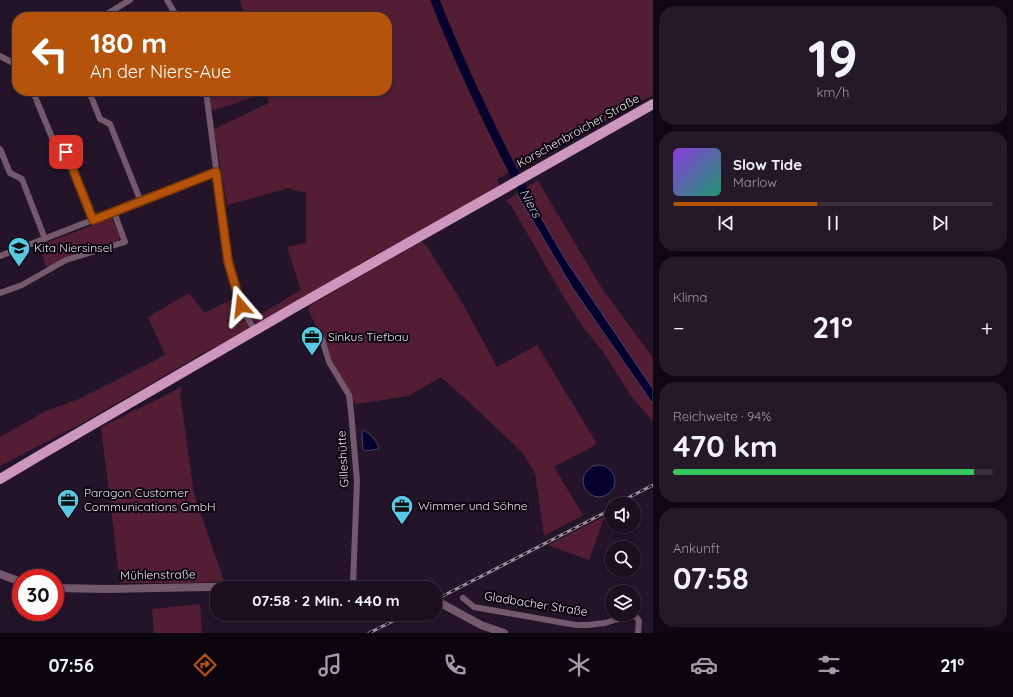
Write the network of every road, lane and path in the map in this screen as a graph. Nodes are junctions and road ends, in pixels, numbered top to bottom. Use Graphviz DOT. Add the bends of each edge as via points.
graph roads {
  1 [pos="130,0"];
  2 [pos="167,0"];
  3 [pos="110,12"];
  4 [pos="174,12"];
  5 [pos="0,56"];
  6 [pos="12,62"];
  7 [pos="35,96"];
  8 [pos="91,96"];
  9 [pos="207,96"];
  10 [pos="653,104"];
  11 [pos="0,149"];
  12 [pos="216,172"];
  13 [pos="141,202"];
  14 [pos="114,212"];
  15 [pos="93,220"];
  16 [pos="45,239"];
  17 [pos="0,256"];
  18 [pos="0,292"];
  19 [pos="255,331"];
  20 [pos="322,339"];
  21 [pos="0,479"];
  22 [pos="0,574"];
  23 [pos="12,579"];
  24 [pos="353,581"];
  25 [pos="210,586"];
  26 [pos="64,588"];
  27 [pos="463,598"];
  28 [pos="442,604"];
  29 [pos="504,633"];
  30 [pos="638,633"];
  1 -- 3 [label="street"];
  2 -- 4 [label="street"];
  5 -- 6 [label="street"];
  7 -- 15 [label="street" via="55,145 66,152"];
  8 -- 13 [label="street" via="100,119 110,124"];
  9 -- 12 [label="street"];
  10 -- 19 [label="main road, Korschenbroicher Straße"];
  11 -- 16 [label="street" via="10,173 22,179"];
  12 -- 13 [label="street"];
  12 -- 19 [label="street" via="229,265 242,308"];
  13 -- 14 [label="street"];
  14 -- 15 [label="street"];
  14 -- 18 [label="street" via="125,242 66,260 22,285"];
  15 -- 16 [label="street"];
  16 -- 17 [label="street"];
  19 -- 21 [label="main road, Korschenbroicher Straße"];
  20 -- 24 [label="street, Gilleshütte" via="329,362 349,395 357,481"];
  22 -- 23 [label="street"];
  25 -- 26 [label="street, Mühlenstraße"];
  27 -- 30 [label="street, Gladbacher Straße" via="474,607 576,625 601,624 631,614 639,621"];
  28 -- 29 [label="street" via="480,625"];
}
